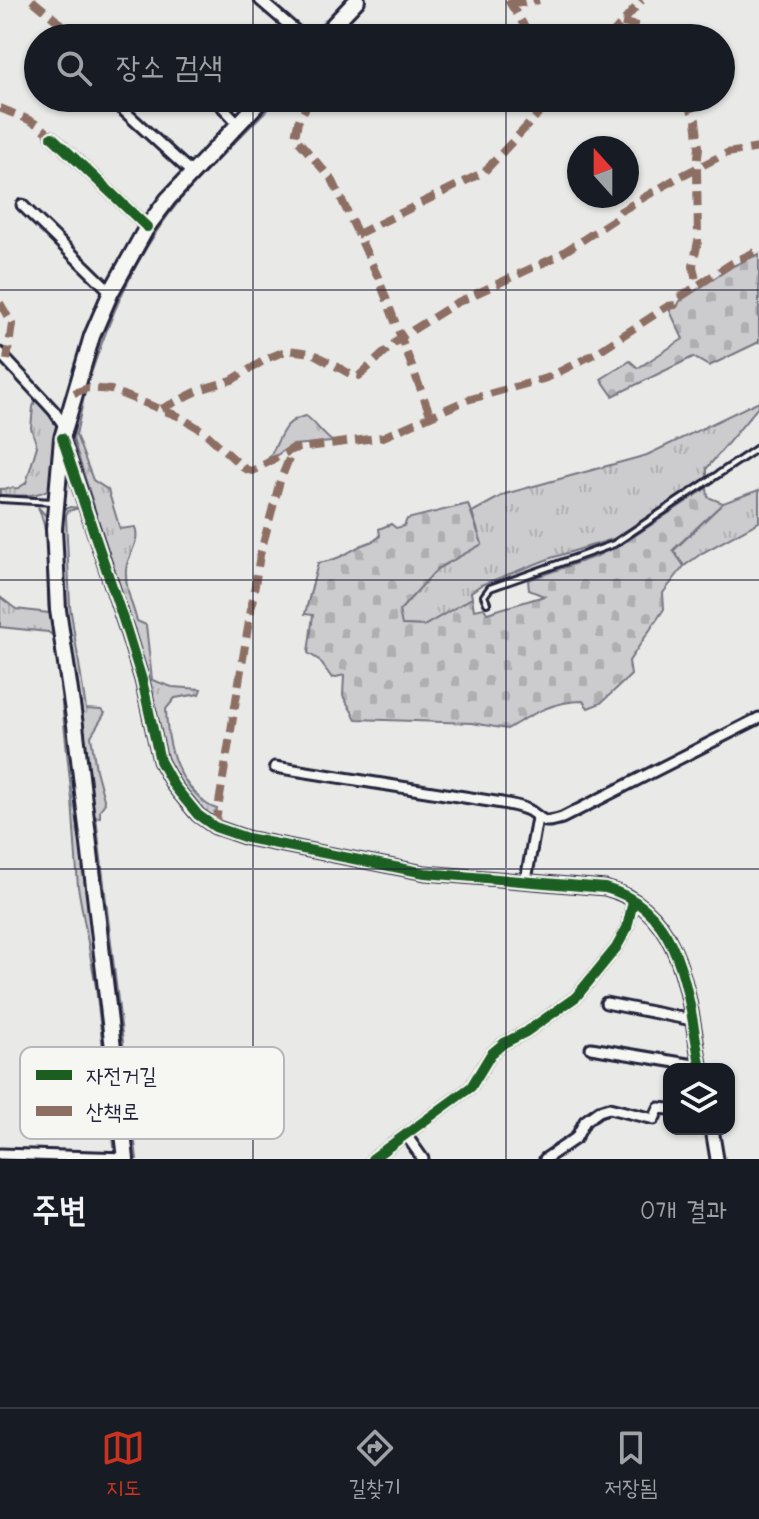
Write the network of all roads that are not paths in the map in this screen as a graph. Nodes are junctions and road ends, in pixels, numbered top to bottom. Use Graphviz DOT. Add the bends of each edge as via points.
graph roads {
  1 [pos="260,0"];
  2 [pos="357,0"];
  3 [pos="288,24"];
  4 [pos="334,24"];
  5 [pos="125,112"];
  6 [pos="227,112"];
  7 [pos="249,112"];
  8 [pos="238,123"];
  9 [pos="52,137"];
  10 [pos="192,173"];
  11 [pos="22,205"];
  12 [pos="147,227"];
  13 [pos="111,292"];
  14 [pos="0,353"];
  15 [pos="64,432"];
  16 [pos="759,447"];
  17 [pos="0,499"];
  18 [pos="55,502"];
  19 [pos="487,603"];
  20 [pos="759,718"];
  21 [pos="275,767"];
  22 [pos="537,818"];
  23 [pos="526,880"];
  24 [pos="633,901"];
  25 [pos="606,1003"];
  26 [pos="692,1020"];
  27 [pos="113,1047"];
  28 [pos="591,1048"];
  29 [pos="673,1063"];
  30 [pos="699,1063"];
  31 [pos="663,1108"];
  32 [pos="406,1135"];
  33 [pos="713,1135"];
  34 [pos="0,1154"];
  35 [pos="126,1158"];
  36 [pos="372,1159"];
  37 [pos="423,1159"];
  38 [pos="545,1159"];
  39 [pos="717,1159"];
  1 -- 3 [label="street"];
  2 -- 4 [label="main road"];
  5 -- 10 [label="street"];
  6 -- 8 [label="street"];
  7 -- 8 [label="main road"];
  8 -- 10 [label="main road"];
  9 -- 12 [label="street"];
  10 -- 12 [label="main road"];
  11 -- 13 [label="street"];
  12 -- 13 [label="main road"];
  13 -- 15 [label="main road" via="92,336"];
  14 -- 15 [label="street" via="54,411"];
  15 -- 18 [label="main road"];
  15 -- 23 [label="street" via="130,641 160,761 198,815 231,834 368,863"];
  16 -- 19 [label="lane" via="626,537 490,588 484,596"];
  17 -- 18 [label="lane"];
  18 -- 27 [label="main road" via="58,610"];
  20 -- 22 [label="street" via="562,818"];
  21 -- 22 [label="street" via="502,803"];
  22 -- 23 [label="street"];
  23 -- 24 [label="street" via="605,888"];
  24 -- 26 [label="street" via="676,950"];
  24 -- 32 [label="street" via="616,948 576,997 498,1049 471,1087"];
  25 -- 26 [label="street"];
  26 -- 30 [label="street"];
  28 -- 29 [label="street"];
  31 -- 38 [label="street" via="654,1119 609,1108 599,1111 585,1121 576,1138"];
  32 -- 36 [label="street"];
  32 -- 37 [label="street"];
  33 -- 39 [label="street"];
  34 -- 35 [label="street"];
}
